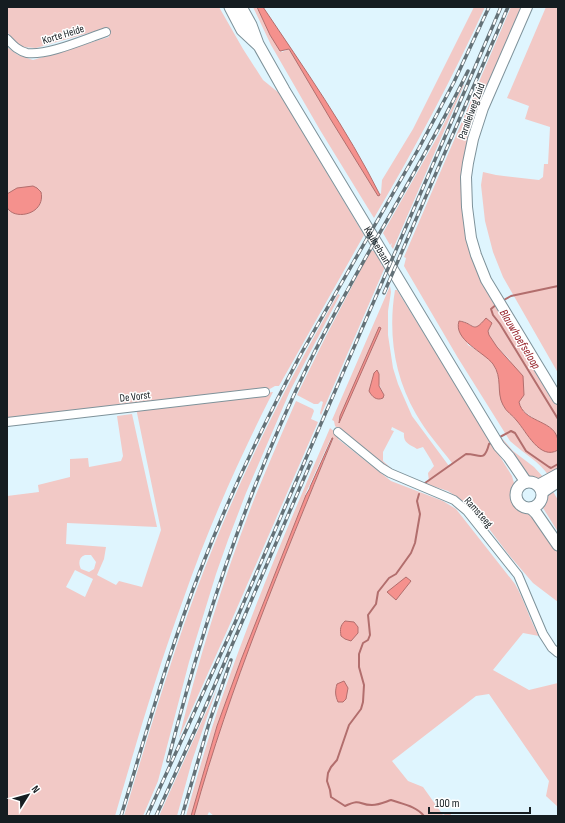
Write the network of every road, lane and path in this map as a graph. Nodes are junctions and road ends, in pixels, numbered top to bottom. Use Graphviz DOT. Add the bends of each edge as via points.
graph roads {
  1 [pos="230,7"];
  2 [pos="241,7"];
  3 [pos="527,7"];
  4 [pos="106,32"];
  5 [pos="7,39"];
  6 [pos="258,44"];
  7 [pos="265,392"];
  8 [pos="558,399"];
  9 [pos="7,422"];
  10 [pos="338,432"];
  11 [pos="558,474"];
  12 [pos="558,482"];
  13 [pos="523,484"];
  14 [pos="538,498"];
  15 [pos="558,535"];
  16 [pos="558,545"];
  17 [pos="558,653"];
  1 -- 6 [label="main road, Keulsebaan" via="242,30"];
  2 -- 6 [label="main road, Keulsebaan"];
  3 -- 8 [label="street, Parallelweg Zuid" via="477,124 468,163 466,199 471,238 480,267"];
  4 -- 5 [label="street, Korte Heide" via="53,50 36,53 26,53 15,48"];
  6 -- 13 [label="main road, Keulsebaan" via="497,442 504,460"];
  7 -- 9 [label="street, De Vorst"];
  10 -- 17 [label="street, Ramsteeg" via="386,471 454,500 467,511 518,575 543,634"];
  11 -- 14 [label="street"];
  12 -- 14 [label="street"];
  13 -- 14 [label="main road" via="535,483"];
  13 -- 14 [label="main road" via="516,493 518,501 524,507"];
  14 -- 15 [label="main road"];
  14 -- 16 [label="main road" via="536,513"];
}
